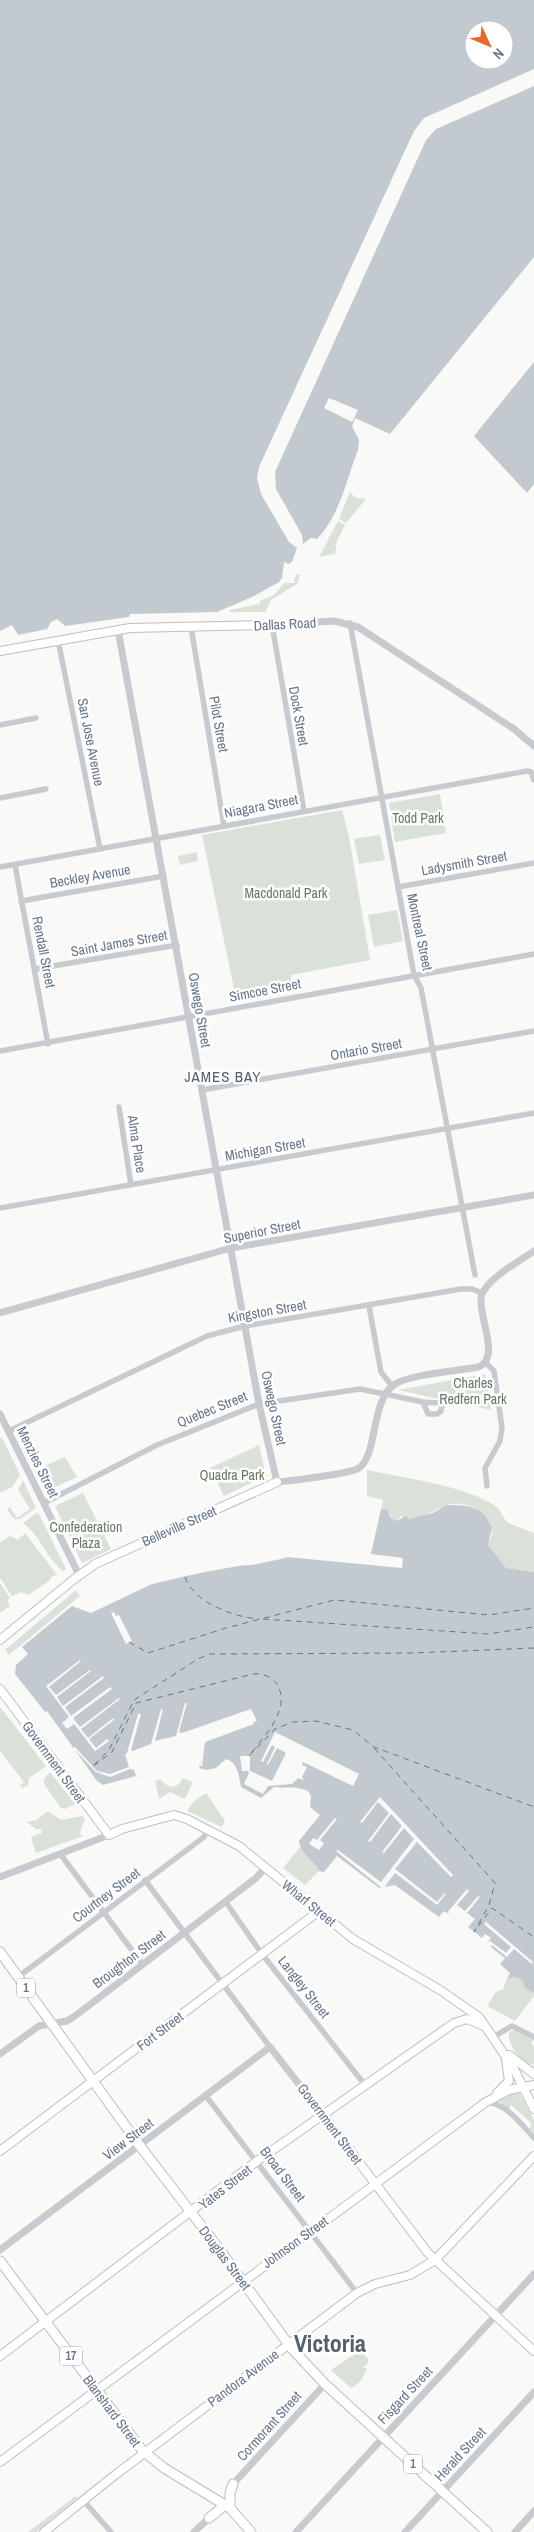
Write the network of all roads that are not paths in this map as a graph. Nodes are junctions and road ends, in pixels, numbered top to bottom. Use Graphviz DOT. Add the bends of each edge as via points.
graph roads {
  1 [pos="350,624"];
  2 [pos="272,625"];
  3 [pos="191,627"];
  4 [pos="118,630"];
  5 [pos="58,640"];
  6 [pos="0,651"];
  7 [pos="36,718"];
  8 [pos="0,725"];
  9 [pos="534,746"];
  10 [pos="534,780"];
  11 [pos="46,789"];
  12 [pos="0,798"];
  13 [pos="381,798"];
  14 [pos="304,811"];
  15 [pos="224,826"];
  16 [pos="158,838"];
  17 [pos="100,849"];
  18 [pos="534,863"];
  19 [pos="15,865"];
  20 [pos="0,867"];
  21 [pos="164,876"];
  22 [pos="398,887"];
  23 [pos="21,901"];
  24 [pos="177,945"];
  25 [pos="534,954"];
  26 [pos="35,970"];
  27 [pos="414,975"];
  28 [pos="188,1017"];
  29 [pos="534,1031"];
  30 [pos="48,1044"];
  31 [pos="434,1050"];
  32 [pos="0,1051"];
  33 [pos="202,1090"];
  34 [pos="119,1107"];
  35 [pos="534,1113"];
  36 [pos="449,1129"];
  37 [pos="217,1170"];
  38 [pos="131,1185"];
  39 [pos="534,1195"];
  40 [pos="0,1208"];
  41 [pos="463,1208"];
  42 [pos="231,1248"];
  43 [pos="534,1251"];
  44 [pos="475,1275"];
  45 [pos="482,1293"];
  46 [pos="369,1306"];
  47 [pos="0,1313"];
  48 [pos="245,1326"];
  49 [pos="486,1363"];
  50 [pos="392,1386"];
  51 [pos="384,1395"];
  52 [pos="423,1402"];
  53 [pos="259,1404"];
  54 [pos="0,1414"];
  55 [pos="8,1431"];
  56 [pos="277,1482"];
  57 [pos="487,1486"];
  58 [pos="44,1503"];
  59 [pos="79,1575"];
  60 [pos="0,1640"];
  61 [pos="0,1689"];
  62 [pos="207,1830"];
  63 [pos="110,1835"];
  64 [pos="61,1855"];
  65 [pos="266,1867"];
  66 [pos="0,1877"];
  67 [pos="145,1880"];
  68 [pos="225,1901"];
  69 [pos="319,1911"];
  70 [pos="104,1912"];
  71 [pos="184,1932"];
  72 [pos="1,1954"];
  73 [pos="262,1954"];
  74 [pos="143,1964"];
  75 [pos="18,1977"];
  76 [pos="222,1984"];
  77 [pos="464,2005"];
  78 [pos="454,2023"];
  79 [pos="53,2024"];
  80 [pos="484,2026"];
  81 [pos="493,2037"];
  82 [pos="534,2037"];
  83 [pos="270,2047"];
  84 [pos="503,2051"];
  85 [pos="0,2054"];
  86 [pos="534,2074"];
  87 [pos="94,2081"];
  88 [pos="534,2085"];
  89 [pos="365,2086"];
  90 [pos="523,2086"];
  91 [pos="534,2094"];
  92 [pos="206,2096"];
  93 [pos="490,2099"];
  94 [pos="334,2107"];
  95 [pos="534,2109"];
  96 [pos="323,2115"];
  97 [pos="332,2127"];
  98 [pos="534,2138"];
  99 [pos="140,2146"];
  100 [pos="0,2151"];
  101 [pos="534,2156"];
  102 [pos="257,2161"];
  103 [pos="375,2184"];
  104 [pos="192,2212"];
  105 [pos="310,2231"];
  106 [pos="0,2250"];
  107 [pos="435,2260"];
  108 [pos="0,2261"];
  109 [pos="534,2274"];
  110 [pos="242,2280"];
  111 [pos="357,2293"];
  112 [pos="496,2316"];
  113 [pos="45,2322"];
  114 [pos="289,2344"];
  115 [pos="534,2351"];
  116 [pos="0,2356"];
  117 [pos="325,2384"];
  118 [pos="96,2390"];
  119 [pos="534,2392"];
  120 [pos="383,2437"];
  121 [pos="144,2452"];
  122 [pos="0,2462"];
  123 [pos="233,2484"];
  124 [pos="443,2492"];
  125 [pos="83,2500"];
  126 [pos="222,2502"];
  127 [pos="534,2511"];
  128 [pos="209,2518"];
  129 [pos="44,2532"];
  130 [pos="111,2532"];
  131 [pos="194,2532"];
  132 [pos="251,2532"];
  133 [pos="296,2532"];
  134 [pos="405,2532"];
  135 [pos="487,2532"];
  136 [pos="515,2532"];
  1 -- 2 [label="street, Dallas Road" via="334,621"];
  1 -- 9 [label="street, Dallas Road" via="514,728"];
  1 -- 13 [label="street, Montreal Street"];
  2 -- 3 [label="main road, Dallas Road"];
  2 -- 14 [label="street, Dock Street"];
  3 -- 4 [label="main road, Dallas Road"];
  3 -- 15 [label="street, Pilot Street"];
  4 -- 5 [label="main road, Dallas Road"];
  4 -- 16 [label="street, Oswego Street"];
  5 -- 6 [label="main road, Dallas Road"];
  5 -- 17 [label="street, San Jose Avenue"];
  7 -- 8 [label="street"];
  10 -- 13 [label="street, Niagara Street" via="531,772 527,771"];
  11 -- 12 [label="street"];
  13 -- 14 [label="street, Niagara Street"];
  13 -- 22 [label="street, Montreal Street"];
  14 -- 15 [label="street, Niagara Street"];
  15 -- 16 [label="street, Niagara Street"];
  16 -- 17 [label="street, Niagara Street"];
  16 -- 21 [label="street, Oswego Street"];
  17 -- 19 [label="street, Niagara Street"];
  18 -- 22 [label="street, Ladysmith Street"];
  19 -- 20 [label="street, Niagara Street"];
  19 -- 23 [label="street, Rendall Street"];
  21 -- 23 [label="street, Beckley Avenue"];
  21 -- 24 [label="street, Oswego Street"];
  22 -- 27 [label="street, Montreal Street"];
  23 -- 26 [label="street, Rendall Street"];
  24 -- 26 [label="street, Saint James Street"];
  24 -- 28 [label="street, Oswego Street"];
  25 -- 27 [label="street, Simcoe Street"];
  26 -- 30 [label="street, Rendall Street"];
  27 -- 28 [label="street, Simcoe Street"];
  27 -- 31 [label="street, Montreal Street" via="422,988"];
  28 -- 30 [label="street, Simcoe Street"];
  28 -- 33 [label="street, Oswego Street"];
  29 -- 31 [label="street, Ontario Street"];
  30 -- 32 [label="street, Simcoe Street"];
  31 -- 33 [label="street, Ontario Street"];
  31 -- 36 [label="street, Montreal Street"];
  33 -- 37 [label="street, Oswego Street"];
  34 -- 38 [label="street, Alma Place"];
  35 -- 36 [label="street, Michigan Street"];
  36 -- 37 [label="street, Michigan Street"];
  36 -- 41 [label="street, Montreal Street"];
  37 -- 38 [label="street, Michigan Street"];
  37 -- 42 [label="street, Oswego Street"];
  38 -- 40 [label="street, Michigan Street"];
  39 -- 41 [label="street, Superior Street"];
  41 -- 42 [label="street, Superior Street"];
  41 -- 44 [label="street, Montreal Street"];
  42 -- 47 [label="street, Superior Street"];
  42 -- 48 [label="street, Oswego Street"];
  43 -- 45 [label="street" via="489,1283"];
  45 -- 46 [label="street, Kingston Street" via="462,1289"];
  45 -- 49 [label="street" via="481,1308 489,1354"];
  46 -- 48 [label="street, Kingston Street"];
  46 -- 50 [label="street" via="381,1372"];
  48 -- 53 [label="street, Oswego Street"];
  48 -- 55 [label="street, Kingston Street" via="207,1336"];
  49 -- 50 [label="street" via="404,1380"];
  49 -- 57 [label="street" via="494,1371 502,1428 500,1441 485,1468"];
  50 -- 51 [label="street"];
  51 -- 52 [label="street, Quebec Street"];
  51 -- 53 [label="street, Quebec Street" via="360,1389"];
  51 -- 56 [label="street, Belleville Street" via="367,1458 362,1465 352,1470"];
  53 -- 56 [label="street, Oswego Street"];
  53 -- 58 [label="street, Quebec Street" via="156,1446"];
  54 -- 55 [label="street, Menzies Street"];
  55 -- 58 [label="street, Menzies Street"];
  56 -- 59 [label="main road, Belleville Street" via="155,1536"];
  58 -- 59 [label="street, Menzies Street"];
  59 -- 60 [label="main road, Belleville Street"];
  61 -- 63 [label="main road, Government Street"];
  62 -- 63 [label="main road, Wharf Street" via="174,1815"];
  62 -- 65 [label="main road, Wharf Street" via="239,1846"];
  62 -- 67 [label="street, Courtney Street" via="204,1837"];
  63 -- 64 [label="street"];
  64 -- 66 [label="street"];
  64 -- 70 [label="street"];
  65 -- 68 [label="street, Broughton Street"];
  65 -- 69 [label="main road, Wharf Street"];
  67 -- 70 [label="street, Courtney Street"];
  67 -- 71 [label="street, Government Street"];
  68 -- 71 [label="street, Broughton Street"];
  68 -- 73 [label="street, Langley Street"];
  69 -- 73 [label="main road, Fort Street"];
  69 -- 77 [label="main road, Wharf Street" via="357,1941"];
  70 -- 74 [label="street"];
  70 -- 75 [label="street, Courtney Street"];
  71 -- 74 [label="street, Broughton Street"];
  71 -- 76 [label="street, Government Street"];
  72 -- 75 [label="main road, Douglas Street / 1"];
  73 -- 76 [label="main road, Fort Street"];
  73 -- 89 [label="street, Langley Street"];
  74 -- 79 [label="street, Broughton Street" via="75,2016"];
  75 -- 79 [label="main road, Douglas Street / 1"];
  76 -- 83 [label="street, Government Street"];
  76 -- 87 [label="main road, Fort Street"];
  77 -- 78 [label="main road, Yates Street"];
  77 -- 80 [label="main road, Wharf Street" via="479,2016"];
  78 -- 80 [label="main road" via="467,2019"];
  78 -- 89 [label="main road, Yates Street"];
  79 -- 85 [label="street, Broughton Street" via="39,2026"];
  79 -- 87 [label="main road, Douglas Street / 1"];
  80 -- 81 [label="main road, Wharf Street"];
  81 -- 82 [label="street" via="512,2026"];
  81 -- 84 [label="main road, Wharf Street"];
  83 -- 92 [label="street, View Street"];
  83 -- 96 [label="street, Government Street"];
  84 -- 86 [label="main road"];
  84 -- 90 [label="main road, Wharf Street"];
  84 -- 93 [label="main road" via="509,2079"];
  87 -- 99 [label="main road, Douglas Street / 1"];
  87 -- 100 [label="main road, Fort Street"];
  88 -- 90 [label="main road, Johnson Street"];
  89 -- 94 [label="main road, Yates Street"];
  90 -- 91 [label="main road"];
  90 -- 93 [label="main road, Johnson Street"];
  90 -- 95 [label="main road, Wharf Street"];
  92 -- 99 [label="street, View Street"];
  92 -- 102 [label="street, Broad Street"];
  93 -- 98 [label="street"];
  93 -- 103 [label="main road, Johnson Street"];
  94 -- 96 [label="main road, Yates Street"];
  94 -- 97 [label="main road"];
  96 -- 97 [label="main road, Government Street"];
  96 -- 102 [label="main road, Yates Street"];
  97 -- 103 [label="main road, Government Street"];
  99 -- 104 [label="main road, Douglas Street / 1"];
  99 -- 106 [label="street, View Street"];
  101 -- 107 [label="main road, Pandora Avenue"];
  102 -- 104 [label="main road, Yates Street"];
  102 -- 105 [label="street, Broad Street"];
  103 -- 105 [label="main road, Johnson Street"];
  103 -- 107 [label="main road, Government Street"];
  104 -- 110 [label="main road, Douglas Street / 1"];
  104 -- 113 [label="main road, Yates Street"];
  105 -- 110 [label="main road, Johnson Street"];
  105 -- 111 [label="street, Broad Street"];
  107 -- 111 [label="main road, Pandora Avenue" via="410,2275 374,2284"];
  107 -- 112 [label="main road, Government Street"];
  108 -- 113 [label="main road, Blanshard Street / 17"];
  109 -- 112 [label="street, Fisgard Street"];
  110 -- 114 [label="main road, Douglas Street / 1"];
  110 -- 118 [label="main road, Johnson Street"];
  111 -- 114 [label="main road, Pandora Avenue"];
  112 -- 115 [label="main road, Government Street"];
  112 -- 120 [label="street, Fisgard Street"];
  113 -- 116 [label="main road, Yates Street"];
  113 -- 118 [label="main road, Blanshard Street / 17"];
  114 -- 117 [label="main road, Douglas Street / 1"];
  114 -- 121 [label="main road, Pandora Avenue"];
  117 -- 120 [label="main road, Douglas Street / 1"];
  117 -- 123 [label="street, Cormorant Street"];
  118 -- 121 [label="main road, Blanshard Street / 17"];
  118 -- 122 [label="main road, Johnson Street"];
  119 -- 124 [label="street, Herald Street"];
  120 -- 124 [label="main road, Douglas Street / 1"];
  120 -- 133 [label="street, Fisgard Street"];
  121 -- 125 [label="main road, Pandora Avenue"];
  121 -- 126 [label="main road, Blanshard Street / 17" via="164,2468"];
  123 -- 126 [label="main road"];
  123 -- 126 [label="main road"];
  124 -- 134 [label="street, Herald Street"];
  124 -- 135 [label="main road, Douglas Street / 1"];
  125 -- 129 [label="main road, Pandora Avenue"];
  125 -- 130 [label="street"];
  126 -- 128 [label="main road"];
  126 -- 132 [label="main road, Blanshard Street / 17"];
  127 -- 136 [label="street"];
  128 -- 131 [label="street"];
}
